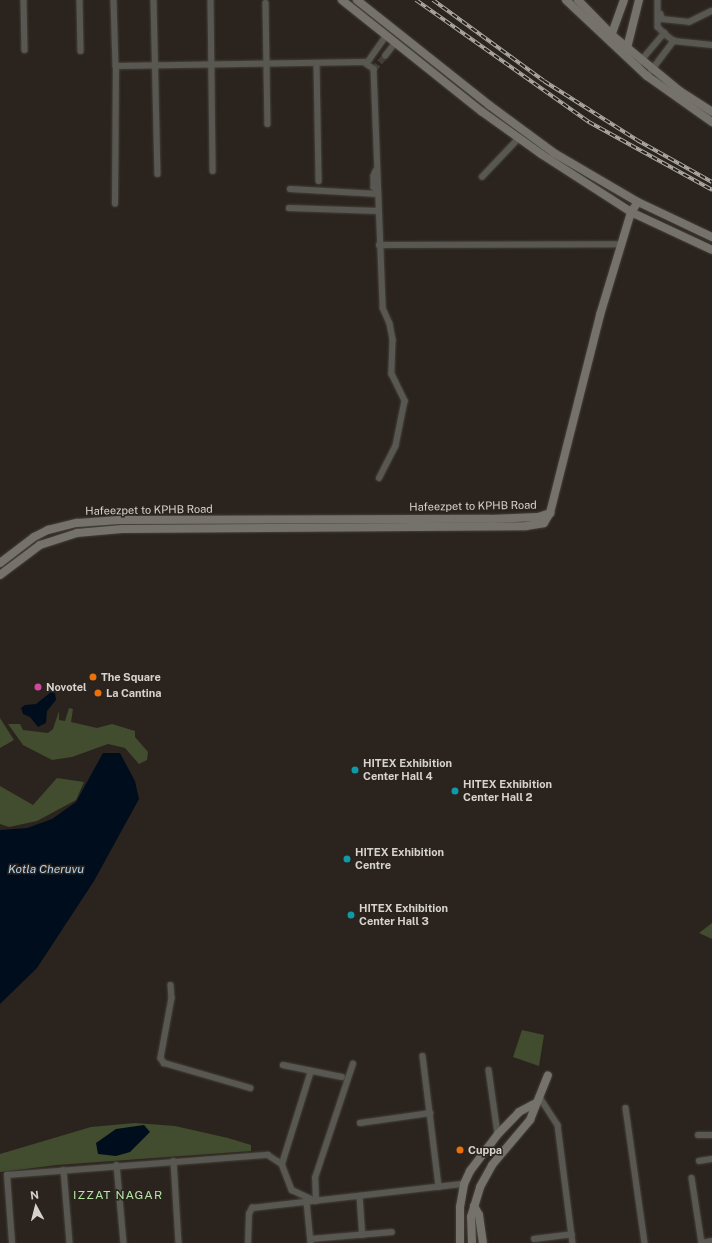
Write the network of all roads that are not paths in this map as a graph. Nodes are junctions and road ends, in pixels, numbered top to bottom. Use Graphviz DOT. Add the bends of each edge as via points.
graph roads {
  1 [pos="24,0"];
  2 [pos="80,0"];
  3 [pos="114,0"];
  4 [pos="154,0"];
  5 [pos="211,0"];
  6 [pos="342,0"];
  7 [pos="357,0"];
  8 [pos="566,0"];
  9 [pos="578,0"];
  10 [pos="624,0"];
  11 [pos="639,0"];
  12 [pos="658,0"];
  13 [pos="662,0"];
  14 [pos="266,4"];
  15 [pos="712,11"];
  16 [pos="583,13"];
  17 [pos="664,33"];
  18 [pos="386,36"];
  19 [pos="610,39"];
  20 [pos="674,41"];
  21 [pos="395,43"];
  22 [pos="712,45"];
  23 [pos="627,48"];
  24 [pos="25,50"];
  25 [pos="81,51"];
  26 [pos="385,56"];
  27 [pos="625,57"];
  28 [pos="642,60"];
  29 [pos="317,63"];
  30 [pos="367,63"];
  31 [pos="266,64"];
  32 [pos="212,65"];
  33 [pos="116,66"];
  34 [pos="156,66"];
  35 [pos="636,67"];
  36 [pos="653,69"];
  37 [pos="646,76"];
  38 [pos="712,112"];
  39 [pos="712,122"];
  40 [pos="268,124"];
  41 [pos="519,138"];
  42 [pos="213,171"];
  43 [pos="158,174"];
  44 [pos="482,177"];
  45 [pos="319,181"];
  46 [pos="290,189"];
  47 [pos="378,193"];
  48 [pos="638,202"];
  49 [pos="115,204"];
  50 [pos="289,208"];
  51 [pos="378,211"];
  52 [pos="631,212"];
  53 [pos="712,237"];
  54 [pos="621,244"];
  55 [pos="379,245"];
  56 [pos="712,250"];
  57 [pos="380,478"];
  58 [pos="550,514"];
  59 [pos="0,563"];
  60 [pos="0,575"];
  61 [pos="171,985"];
  62 [pos="423,1056"];
  63 [pos="282,1064"];
  64 [pos="353,1064"];
  65 [pos="490,1070"];
  66 [pos="311,1071"];
  67 [pos="548,1075"];
  68 [pos="342,1077"];
  69 [pos="250,1088"];
  70 [pos="539,1096"];
  71 [pos="534,1104"];
  72 [pos="626,1108"];
  73 [pos="430,1113"];
  74 [pos="360,1123"];
  75 [pos="498,1134"];
  76 [pos="712,1135"];
  77 [pos="698,1136"];
  78 [pos="712,1159"];
  79 [pos="699,1160"];
  80 [pos="174,1161"];
  81 [pos="282,1164"];
  82 [pos="118,1165"];
  83 [pos="64,1170"];
  84 [pos="692,1178"];
  85 [pos="464,1184"];
  86 [pos="439,1187"];
  87 [pos="360,1196"];
  88 [pos="316,1201"];
  89 [pos="307,1202"];
  90 [pos="474,1206"];
  91 [pos="392,1232"];
  92 [pos="572,1234"];
  93 [pos="363,1235"];
  94 [pos="534,1239"];
  95 [pos="311,1241"];
  96 [pos="712,1241"];
  97 [pos="12,1243"];
  98 [pos="70,1243"];
  99 [pos="124,1243"];
  100 [pos="179,1243"];
  101 [pos="248,1243"];
  102 [pos="460,1243"];
  103 [pos="472,1243"];
  104 [pos="483,1243"];
  105 [pos="572,1243"];
  106 [pos="645,1243"];
  1 -- 24 [label="street"];
  2 -- 25 [label="street"];
  3 -- 33 [label="street"];
  4 -- 34 [label="street"];
  5 -- 32 [label="street"];
  6 -- 18 [label="main road"];
  7 -- 48 [label="main road" via="554,153"];
  8 -- 16 [label="main road"];
  9 -- 16 [label="main road"];
  10 -- 19 [label="main road"];
  11 -- 23 [label="main road"];
  12 -- 17 [label="street" via="658,27"];
  13 -- 15 [label="street" via="662,19 668,21 694,21"];
  14 -- 31 [label="street"];
  16 -- 19 [label="main road"];
  17 -- 20 [label="street"];
  17 -- 28 [label="street"];
  18 -- 21 [label="main road"];
  18 -- 30 [label="street"];
  19 -- 23 [label="main road"];
  19 -- 27 [label="main road"];
  20 -- 22 [label="street"];
  20 -- 36 [label="street"];
  21 -- 26 [label="street"];
  21 -- 41 [label="main road"];
  23 -- 27 [label="main road"];
  23 -- 28 [label="main road"];
  27 -- 35 [label="main road"];
  28 -- 35 [label="street"];
  28 -- 36 [label="main road"];
  29 -- 30 [label="street"];
  29 -- 31 [label="street"];
  29 -- 45 [label="street"];
  30 -- 47 [label="street" via="376,74 374,186"];
  31 -- 32 [label="street"];
  31 -- 40 [label="street"];
  32 -- 34 [label="street"];
  32 -- 42 [label="street"];
  33 -- 34 [label="street"];
  33 -- 49 [label="street"];
  34 -- 43 [label="street"];
  35 -- 37 [label="main road"];
  36 -- 37 [label="street"];
  36 -- 38 [label="main road"];
  37 -- 39 [label="main road"];
  41 -- 44 [label="street"];
  41 -- 52 [label="main road"];
  46 -- 47 [label="street"];
  47 -- 51 [label="street"];
  48 -- 52 [label="main road, Hafeezpet to KPHB Road"];
  48 -- 53 [label="main road"];
  50 -- 51 [label="street"];
  51 -- 55 [label="street"];
  52 -- 54 [label="main road, Hafeezpet to KPHB Road"];
  52 -- 56 [label="main road"];
  54 -- 55 [label="street"];
  54 -- 58 [label="main road, Hafeezpet to KPHB Road" via="571,422"];
  55 -- 57 [label="street" via="382,308 390,324 393,340 392,374 405,401 396,446"];
  58 -- 59 [label="main road, Hafeezpet to KPHB Road" via="498,519 119,520 77,523 48,530"];
  58 -- 60 [label="main road" via="542,525 526,526 122,530 77,533 40,545"];
  61 -- 69 [label="street" via="172,998 161,1058 164,1063"];
  62 -- 73 [label="street"];
  63 -- 66 [label="street"];
  64 -- 88 [label="street" via="315,1178"];
  65 -- 75 [label="street"];
  66 -- 68 [label="street"];
  66 -- 81 [label="street"];
  67 -- 70 [label="main road"];
  70 -- 71 [label="main road"];
  70 -- 92 [label="street" via="558,1125"];
  71 -- 75 [label="main road" via="519,1112"];
  71 -- 90 [label="main road" via="530,1120 492,1165"];
  72 -- 106 [label="street"];
  73 -- 74 [label="street"];
  73 -- 86 [label="street"];
  75 -- 85 [label="main road" via="478,1158"];
  76 -- 77 [label="street"];
  78 -- 79 [label="street"];
  80 -- 81 [label="street" via="268,1155"];
  80 -- 82 [label="street"];
  80 -- 100 [label="street"];
  81 -- 88 [label="street" via="292,1190"];
  82 -- 83 [label="street"];
  82 -- 99 [label="street"];
  83 -- 97 [label="street" via="7,1175"];
  83 -- 98 [label="street"];
  84 -- 96 [label="street" via="702,1243"];
  85 -- 86 [label="street"];
  85 -- 102 [label="main road" via="459,1227"];
  86 -- 87 [label="street"];
  87 -- 88 [label="street"];
  87 -- 93 [label="street"];
  88 -- 89 [label="street"];
  89 -- 95 [label="street"];
  89 -- 101 [label="street" via="250,1209"];
  90 -- 103 [label="main road" via="471,1217"];
  90 -- 104 [label="main road" via="479,1215"];
  91 -- 93 [label="street"];
  92 -- 94 [label="street"];
  92 -- 105 [label="street"];
  93 -- 95 [label="street"];
}
